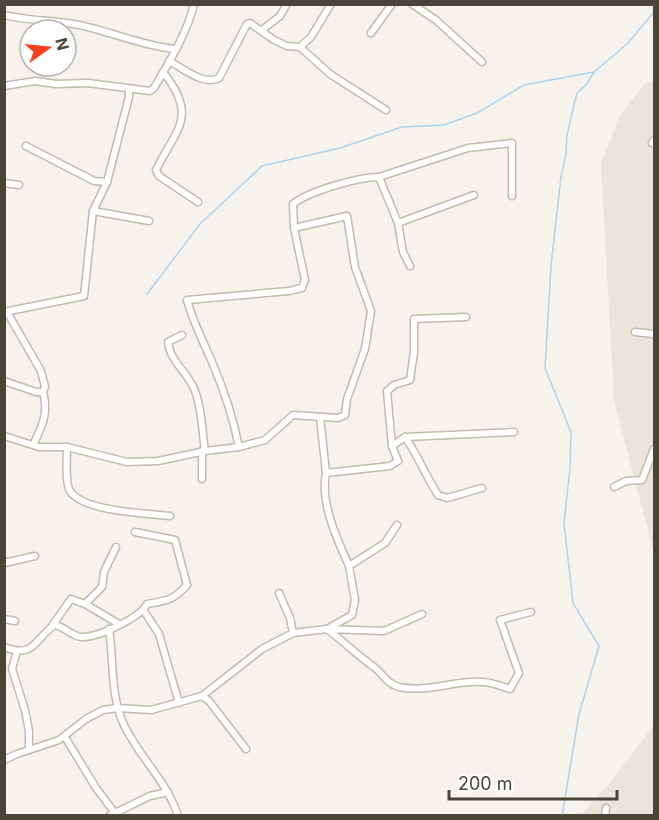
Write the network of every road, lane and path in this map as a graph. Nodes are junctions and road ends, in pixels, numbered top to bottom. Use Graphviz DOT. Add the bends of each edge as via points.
graph roads {
  1 [pos="194,4"];
  2 [pos="287,4"];
  3 [pos="331,4"];
  4 [pos="392,4"];
  5 [pos="412,4"];
  6 [pos="4,15"];
  7 [pos="262,30"];
  8 [pos="371,33"];
  9 [pos="300,47"];
  10 [pos="175,49"];
  11 [pos="169,61"];
  12 [pos="483,62"];
  13 [pos="163,72"];
  14 [pos="4,86"];
  15 [pos="129,90"];
  16 [pos="386,110"];
  17 [pos="26,146"];
  18 [pos="380,177"];
  19 [pos="107,182"];
  20 [pos="4,183"];
  21 [pos="19,185"];
  22 [pos="474,195"];
  23 [pos="512,196"];
  24 [pos="198,202"];
  25 [pos="93,211"];
  26 [pos="149,221"];
  27 [pos="398,223"];
  28 [pos="294,228"];
  29 [pos="410,266"];
  30 [pos="6,312"];
  31 [pos="466,317"];
  32 [pos="635,332"];
  33 [pos="654,334"];
  34 [pos="182,335"];
  35 [pos="4,381"];
  36 [pos="43,392"];
  37 [pos="320,417"];
  38 [pos="514,432"];
  39 [pos="4,436"];
  40 [pos="405,437"];
  41 [pos="33,446"];
  42 [pos="392,446"];
  43 [pos="67,447"];
  44 [pos="239,447"];
  45 [pos="654,448"];
  46 [pos="203,451"];
  47 [pos="326,473"];
  48 [pos="202,479"];
  49 [pos="614,486"];
  50 [pos="482,488"];
  51 [pos="170,516"];
  52 [pos="398,525"];
  53 [pos="135,532"];
  54 [pos="116,547"];
  55 [pos="35,556"];
  56 [pos="4,563"];
  57 [pos="349,566"];
  58 [pos="279,593"];
  59 [pos="85,604"];
  60 [pos="144,611"];
  61 [pos="531,612"];
  62 [pos="422,614"];
  63 [pos="4,619"];
  64 [pos="15,621"];
  65 [pos="119,624"];
  66 [pos="52,627"];
  67 [pos="109,629"];
  68 [pos="327,629"];
  69 [pos="293,633"];
  70 [pos="4,646"];
  71 [pos="17,651"];
  72 [pos="202,696"];
  73 [pos="179,703"];
  74 [pos="118,708"];
  75 [pos="65,737"];
  76 [pos="29,749"];
  77 [pos="246,749"];
  78 [pos="4,760"];
  79 [pos="168,792"];
  80 [pos="112,814"];
  81 [pos="178,816"];
  1 -- 10 [label="street"];
  2 -- 7 [label="street" via="280,16"];
  3 -- 9 [label="street" via="311,37"];
  4 -- 8 [label="street"];
  5 -- 12 [label="street"];
  6 -- 10 [label="street" via="75,24"];
  7 -- 9 [label="street" via="287,46"];
  7 -- 11 [label="street" via="247,24 219,78 214,80 204,80"];
  9 -- 16 [label="street" via="330,74"];
  10 -- 11 [label="street"];
  11 -- 13 [label="street"];
  13 -- 15 [label="street" via="150,92"];
  13 -- 24 [label="street" via="176,88 182,122 156,170"];
  14 -- 15 [label="street" via="35,81 88,83"];
  15 -- 19 [label="street"];
  17 -- 19 [label="street" via="94,181"];
  18 -- 23 [label="street" via="468,148 512,143"];
  18 -- 27 [label="street"];
  18 -- 28 [label="street" via="366,177 298,200 292,204"];
  19 -- 25 [label="street"];
  20 -- 21 [label="street"];
  22 -- 27 [label="street"];
  25 -- 26 [label="street"];
  25 -- 30 [label="street" via="84,296"];
  27 -- 29 [label="street"];
  28 -- 37 [label="street" via="347,216 355,267 371,311 345,415"];
  28 -- 44 [label="street" via="305,280 302,288 187,300 225,394"];
  30 -- 36 [label="street" via="42,371"];
  31 -- 42 [label="street" via="414,319 410,380 387,391"];
  32 -- 33 [label="street"];
  34 -- 46 [label="street" via="168,342 170,354 195,391"];
  35 -- 36 [label="street"];
  36 -- 41 [label="street" via="44,421"];
  37 -- 44 [label="street" via="293,415 265,440"];
  37 -- 47 [label="street"];
  38 -- 40 [label="street"];
  39 -- 41 [label="street"];
  40 -- 42 [label="street"];
  40 -- 50 [label="street" via="438,495 447,498"];
  41 -- 43 [label="street"];
  42 -- 47 [label="street" via="398,461 390,466"];
  43 -- 46 [label="street" via="127,462 158,461"];
  43 -- 51 [label="street" via="67,487 72,495 121,512"];
  44 -- 46 [label="street"];
  45 -- 49 [label="street" via="642,480"];
  46 -- 48 [label="street"];
  47 -- 57 [label="street" via="328,508"];
  52 -- 57 [label="street" via="385,543"];
  53 -- 60 [label="street" via="175,540 187,585 169,600 147,604"];
  54 -- 59 [label="street" via="104,572 102,587"];
  55 -- 56 [label="street"];
  57 -- 68 [label="street" via="355,600 352,615"];
  58 -- 69 [label="street"];
  59 -- 65 [label="street"];
  59 -- 66 [label="street" via="71,598"];
  60 -- 65 [label="street"];
  60 -- 73 [label="street" via="159,634"];
  61 -- 68 [label="street" via="500,621 519,673 510,689 485,682 398,687 387,682 376,668"];
  62 -- 68 [label="street" via="384,631"];
  63 -- 64 [label="street"];
  65 -- 67 [label="street"];
  66 -- 67 [label="street" via="60,626 80,637"];
  66 -- 71 [label="street" via="30,649"];
  67 -- 74 [label="street"];
  68 -- 69 [label="street"];
  69 -- 72 [label="street" via="262,649"];
  70 -- 71 [label="street"];
  71 -- 76 [label="street" via="12,669 25,710"];
  72 -- 73 [label="street"];
  72 -- 77 [label="street"];
  73 -- 74 [label="street" via="151,710"];
  74 -- 75 [label="street" via="86,719"];
  74 -- 79 [label="street" via="129,733"];
  75 -- 76 [label="street"];
  75 -- 80 [label="street"];
  76 -- 78 [label="street"];
  79 -- 80 [label="street"];
  79 -- 81 [label="street"];
}
